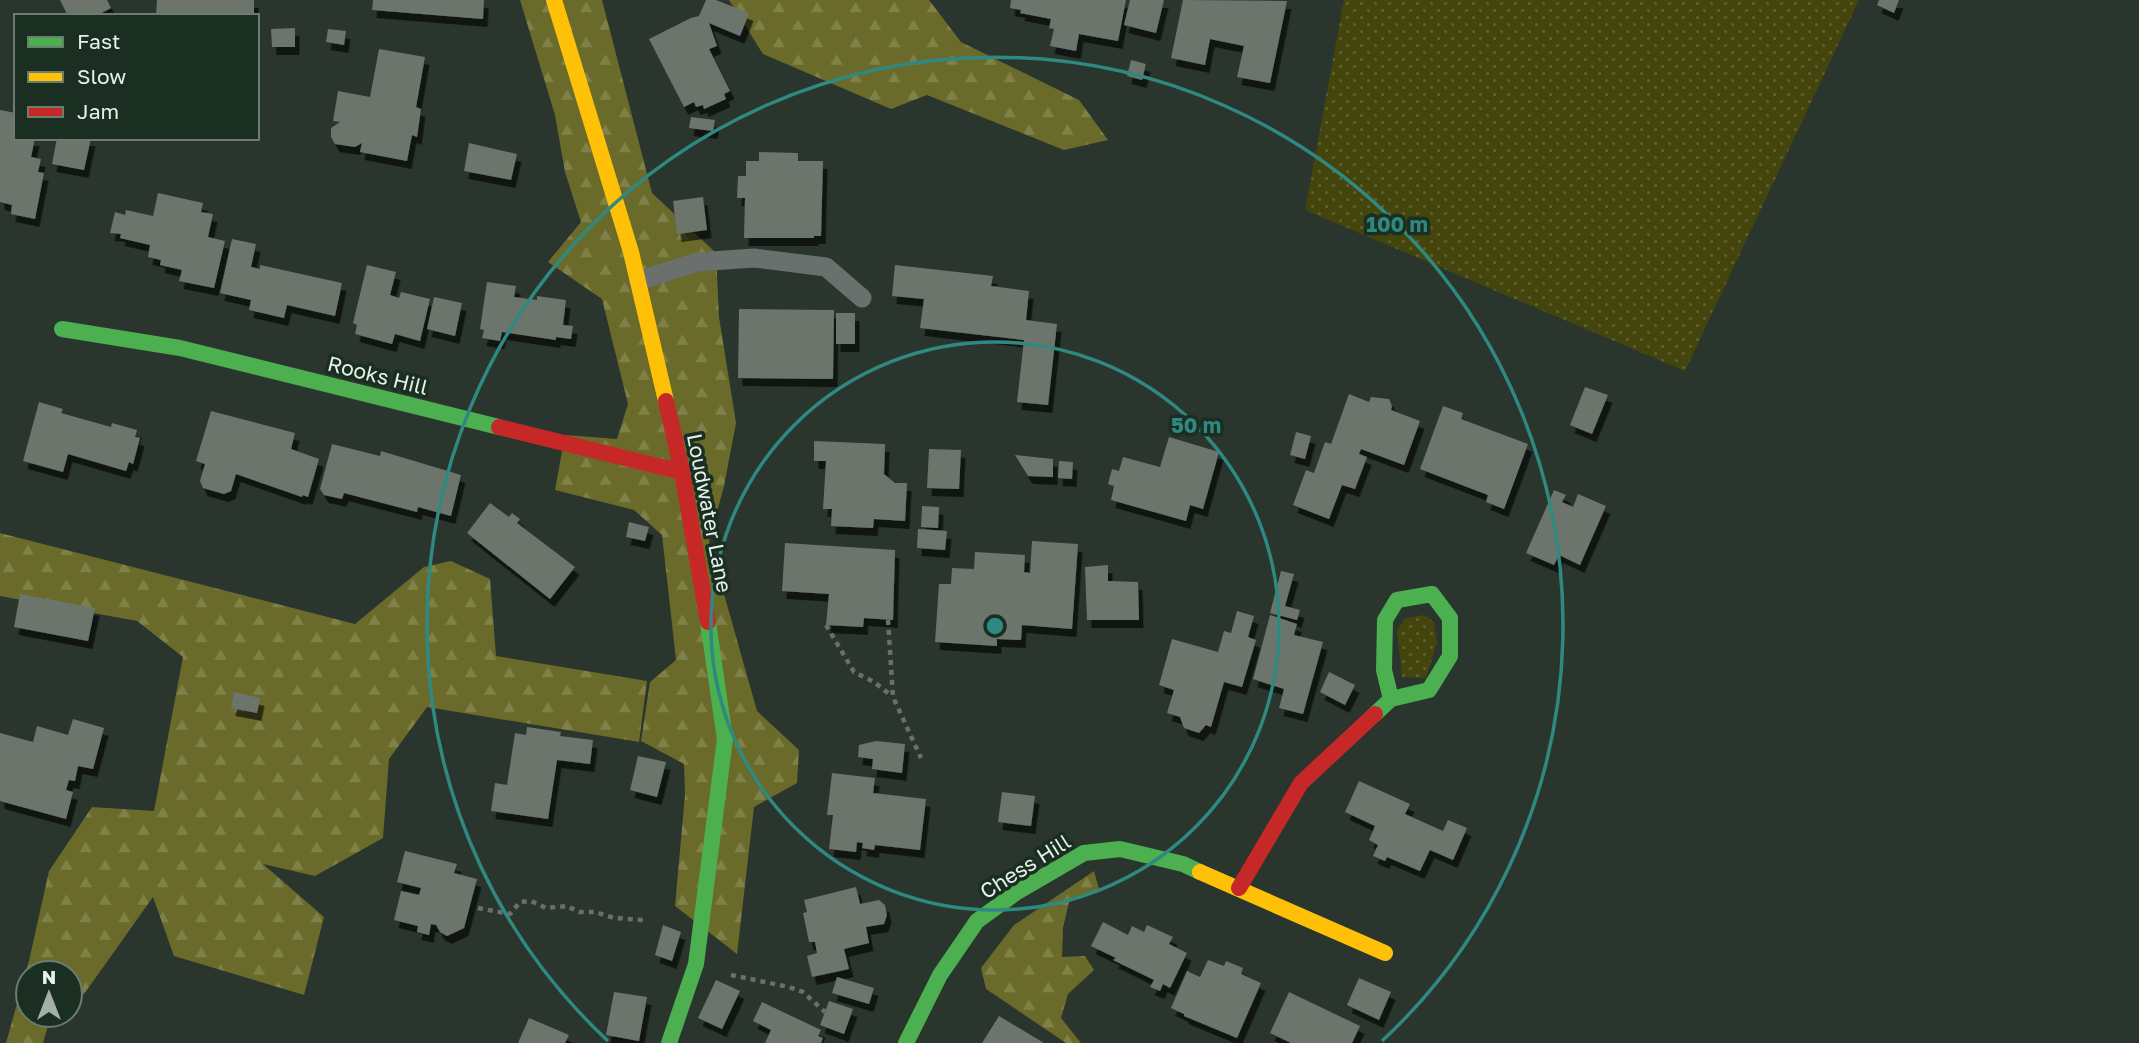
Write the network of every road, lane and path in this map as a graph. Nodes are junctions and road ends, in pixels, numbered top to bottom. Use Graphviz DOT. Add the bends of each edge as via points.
graph roads {
  1 [pos="554,0"];
  2 [pos="638,281"];
  3 [pos="862,298"];
  4 [pos="62,329"];
  5 [pos="682,472"];
  6 [pos="888,620"];
  7 [pos="827,625"];
  8 [pos="893,697"];
  9 [pos="1391,699"];
  10 [pos="921,758"];
  11 [pos="1239,888"];
  12 [pos="478,908"];
  13 [pos="643,920"];
  14 [pos="1385,953"];
  15 [pos="726,974"];
  16 [pos="825,1012"];
  17 [pos="668,1043"];
  18 [pos="906,1043"];
  1 -- 2 [label="street, Loudwater Lane"];
  2 -- 3 [label="lane" via="697,262 754,258 826,267"];
  2 -- 5 [label="street, Loudwater Lane"];
  4 -- 5 [label="street, Rooks Hill" via="180,348"];
  5 -- 17 [label="street, Loudwater Lane" via="725,739 696,964"];
  6 -- 8 [label="path"];
  7 -- 8 [label="path" via="854,671"];
  8 -- 10 [label="path"];
  9 -- 9 [label="street" via="1384,670 1385,620 1396,600 1432,594 1450,618 1450,656 1429,690"];
  9 -- 11 [label="street" via="1301,783"];
  11 -- 14 [label="street, Chess Hill"];
  11 -- 18 [label="street, Chess Hill" via="1183,864 1120,849 1084,853 977,921 940,975"];
  12 -- 13 [label="path" via="510,914 520,902 531,901 546,908 567,906 579,912"];
  15 -- 16 [label="path" via="803,992"];
}
